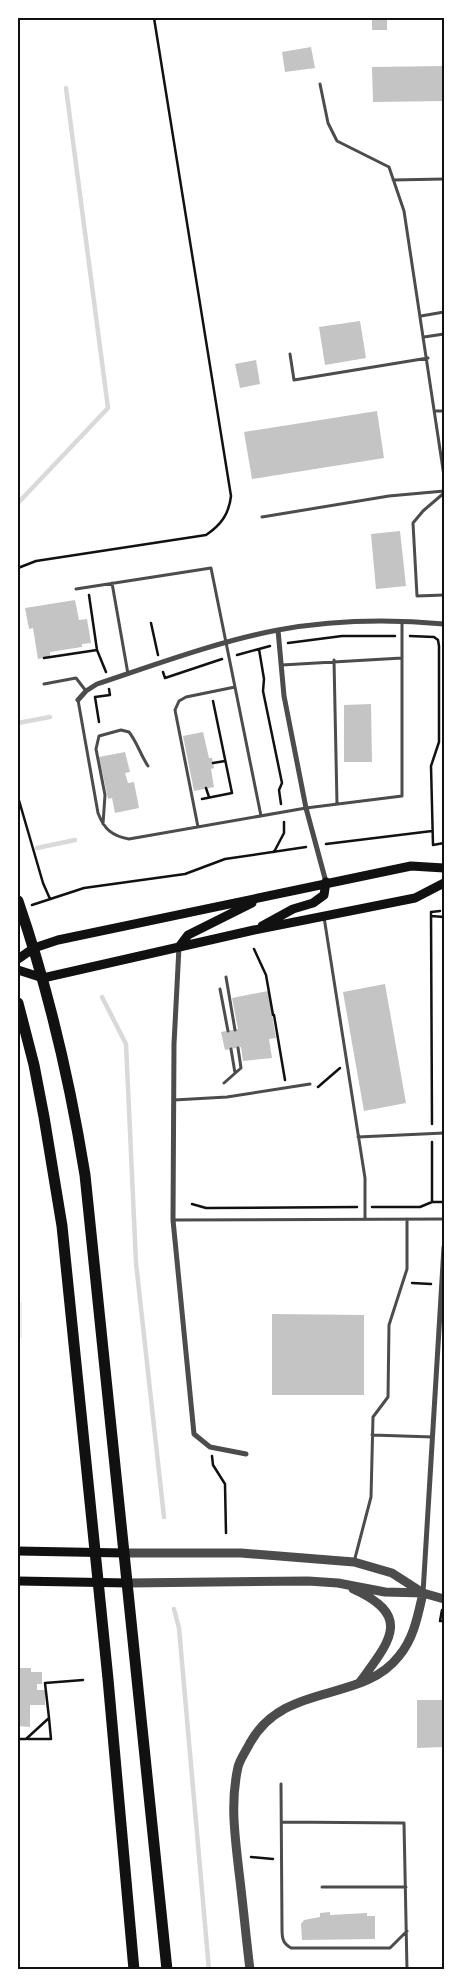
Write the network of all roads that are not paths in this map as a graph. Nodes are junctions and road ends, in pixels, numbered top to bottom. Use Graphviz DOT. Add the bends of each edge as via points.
graph roads {
  1 [pos="320,84"];
  2 [pos="444,179"];
  3 [pos="393,180"];
  4 [pos="444,312"];
  5 [pos="421,316"];
  6 [pos="444,334"];
  7 [pos="424,337"];
  8 [pos="290,354"];
  9 [pos="428,358"];
  10 [pos="436,411"];
  11 [pos="444,411"];
  12 [pos="444,476"];
  13 [pos="444,492"];
  14 [pos="262,517"];
  15 [pos="112,583"];
  16 [pos="76,589"];
  17 [pos="444,595"];
  18 [pos="402,620"];
  19 [pos="444,624"];
  20 [pos="278,630"];
  21 [pos="227,643"];
  22 [pos="402,658"];
  23 [pos="334,660"];
  24 [pos="281,665"];
  25 [pos="128,674"];
  26 [pos="44,684"];
  27 [pos="235,687"];
  28 [pos="86,691"];
  29 [pos="78,700"];
  30 [pos="148,766"];
  31 [pos="337,804"];
  32 [pos="306,808"];
  33 [pos="261,816"];
  34 [pos="103,825"];
  35 [pos="198,827"];
  36 [pos="444,868"];
  37 [pos="326,882"];
  38 [pos="444,883"];
  39 [pos="262,897"];
  40 [pos="18,901"];
  41 [pos="324,916"];
  42 [pos="254,930"];
  43 [pos="179,947"];
  44 [pos="34,948"];
  45 [pos="18,959"];
  46 [pos="18,970"];
  47 [pos="43,978"];
  48 [pos="226,978"];
  49 [pos="220,989"];
  50 [pos="18,1003"];
  51 [pos="235,1030"];
  52 [pos="228,1031"];
  53 [pos="238,1048"];
  54 [pos="231,1049"];
  55 [pos="236,1074"];
  56 [pos="224,1083"];
  57 [pos="310,1084"];
  58 [pos="174,1100"];
  59 [pos="444,1133"];
  60 [pos="358,1137"];
  61 [pos="365,1219"];
  62 [pos="407,1219"];
  63 [pos="444,1219"];
  64 [pos="174,1220"];
  65 [pos="444,1247"];
  66 [pos="444,1282"];
  67 [pos="372,1435"];
  68 [pos="434,1437"];
  69 [pos="246,1454"];
  70 [pos="18,1551"];
  71 [pos="94,1552"];
  72 [pos="124,1553"];
  73 [pos="354,1562"];
  74 [pos="18,1581"];
  75 [pos="97,1583"];
  76 [pos="128,1583"];
  77 [pos="338,1583"];
  78 [pos="423,1593"];
  79 [pos="444,1599"];
  80 [pos="360,1683"];
  81 [pos="281,1784"];
  82 [pos="282,1822"];
  83 [pos="322,1888"];
  84 [pos="406,1888"];
  85 [pos="406,1930"];
  86 [pos="250,1969"];
  87 [pos="300,1969"];
  88 [pos="134,1970"];
  89 [pos="166,1970"];
  90 [pos="407,1970"];
  1 -- 3 [label="lane" via="328,123 337,141 389,168"];
  2 -- 3 [label="lane"];
  3 -- 5 [label="lane" via="404,211"];
  4 -- 5 [label="lane"];
  5 -- 7 [label="lane"];
  6 -- 7 [label="lane"];
  7 -- 9 [label="lane"];
  8 -- 9 [label="lane" via="294,380"];
  9 -- 10 [label="lane"];
  10 -- 11 [label="lane"];
  10 -- 12 [label="lane"];
  13 -- 14 [label="lane" via="389,496"];
  13 -- 17 [label="lane" via="413,523 417,596"];
  15 -- 16 [label="lane"];
  15 -- 21 [label="lane" via="211,568"];
  15 -- 25 [label="lane"];
  18 -- 19 [label="street"];
  18 -- 20 [label="street" via="340,622"];
  18 -- 22 [label="lane"];
  20 -- 21 [label="street"];
  20 -- 24 [label="street"];
  21 -- 25 [label="street"];
  21 -- 27 [label="lane"];
  22 -- 23 [label="lane"];
  22 -- 31 [label="lane" via="402,796"];
  23 -- 24 [label="lane"];
  23 -- 31 [label="lane"];
  24 -- 32 [label="street"];
  25 -- 28 [label="street"];
  26 -- 28 [label="lane" via="76,678"];
  27 -- 33 [label="lane"];
  27 -- 35 [label="lane" via="186,697 179,701 175,710"];
  28 -- 29 [label="street"];
  29 -- 34 [label="lane" via="98,813"];
  30 -- 34 [label="lane" via="129,732 121,730 99,736 96,749 105,795"];
  31 -- 32 [label="lane"];
  32 -- 33 [label="lane"];
  32 -- 37 [label="street"];
  33 -- 35 [label="lane"];
  34 -- 35 [label="lane" via="115,836 129,838"];
  36 -- 37 [label="main road" via="411,866"];
  37 -- 39 [label="main road"];
  37 -- 42 [label="main road" via="324,895 313,903"];
  38 -- 41 [label="main road" via="415,898"];
  39 -- 43 [label="main road" via="188,935"];
  39 -- 44 [label="main road" via="58,940"];
  40 -- 44 [label="highway"];
  41 -- 42 [label="main road"];
  41 -- 60 [label="lane"];
  42 -- 43 [label="main road"];
  43 -- 47 [label="main road"];
  43 -- 58 [label="street"];
  44 -- 45 [label="main road"];
  44 -- 47 [label="highway"];
  46 -- 47 [label="main road"];
  47 -- 72 [label="highway" via="74,1111 85,1175"];
  48 -- 51 [label="lane"];
  49 -- 52 [label="lane"];
  50 -- 71 [label="highway" via="54,1166"];
  53 -- 55 [label="lane" via="242,1068"];
  54 -- 55 [label="lane"];
  55 -- 56 [label="lane"];
  57 -- 58 [label="lane" via="227,1097"];
  58 -- 64 [label="street"];
  59 -- 60 [label="lane"];
  60 -- 61 [label="lane" via="365,1178"];
  61 -- 62 [label="lane"];
  61 -- 64 [label="lane"];
  62 -- 63 [label="lane"];
  62 -- 67 [label="lane" via="407,1269 389,1325 388,1397 373,1416"];
  64 -- 69 [label="street" via="194,1434 212,1447"];
  65 -- 66 [label="street"];
  66 -- 68 [label="street"];
  67 -- 68 [label="lane"];
  67 -- 73 [label="lane" via="371,1497"];
  68 -- 78 [label="street"];
  70 -- 71 [label="main road"];
  71 -- 72 [label="main road"];
  71 -- 75 [label="highway"];
  72 -- 73 [label="street" via="241,1553"];
  72 -- 76 [label="highway"];
  73 -- 78 [label="street" via="392,1573"];
  74 -- 75 [label="main road"];
  75 -- 76 [label="main road"];
  75 -- 88 [label="highway"];
  76 -- 77 [label="street"];
  76 -- 89 [label="highway"];
  77 -- 78 [label="street" via="385,1592"];
  77 -- 80 [label="street" via="382,1605 390,1619 391,1633 384,1650"];
  78 -- 79 [label="street"];
  78 -- 80 [label="street" via="415,1629 399,1656 379,1675"];
  80 -- 86 [label="street" via="297,1702 271,1716 239,1764 232,1799"];
  81 -- 82 [label="lane"];
  82 -- 84 [label="lane" via="404,1822"];
  82 -- 85 [label="lane" via="282,1939 286,1946 390,1948"];
  83 -- 84 [label="lane"];
  84 -- 85 [label="lane"];
  85 -- 90 [label="lane"];
  86 -- 87 [label="lane"];
}
